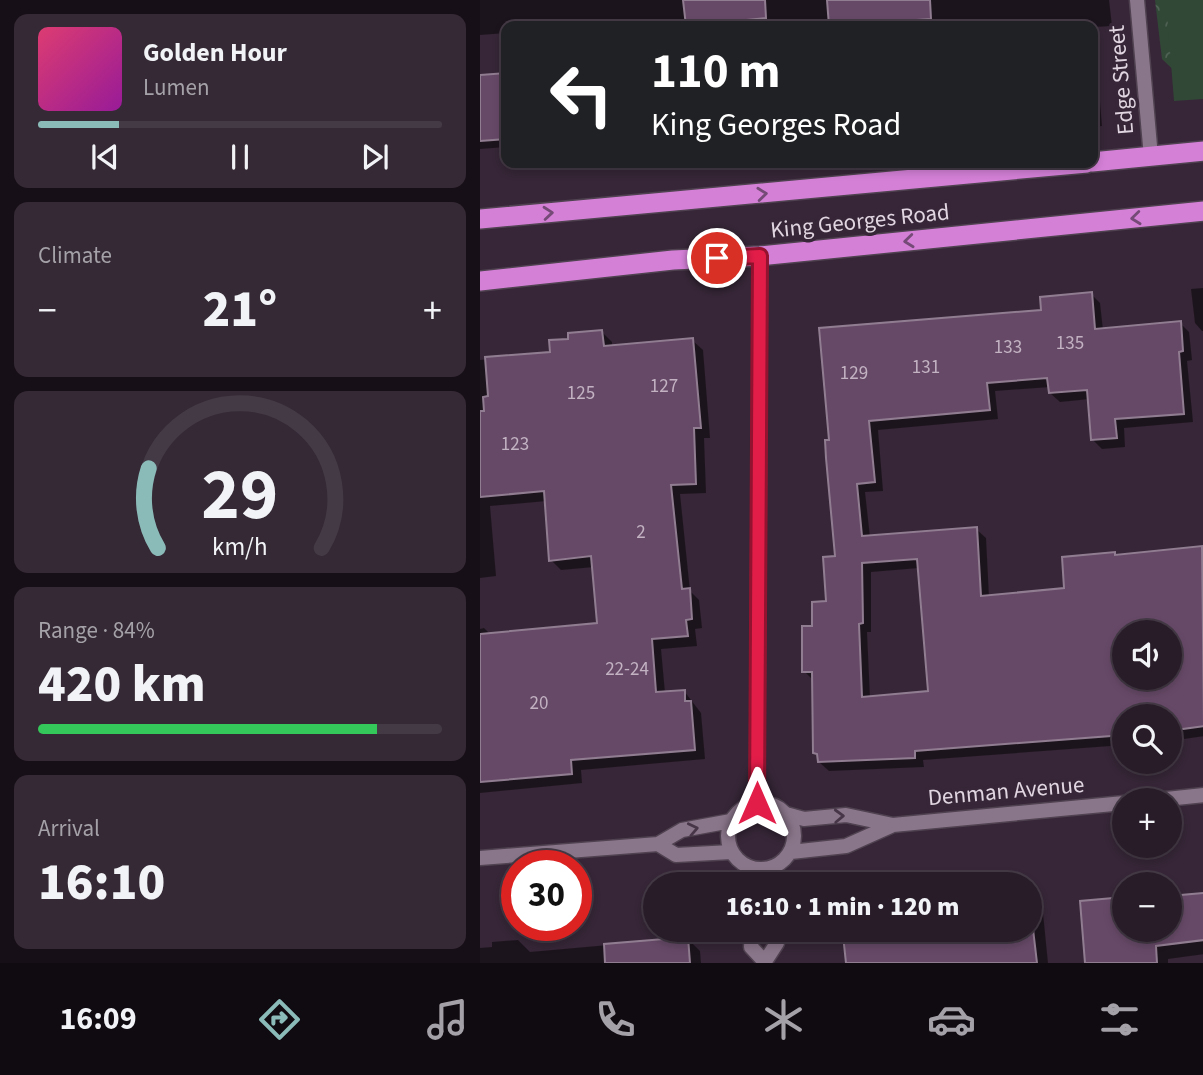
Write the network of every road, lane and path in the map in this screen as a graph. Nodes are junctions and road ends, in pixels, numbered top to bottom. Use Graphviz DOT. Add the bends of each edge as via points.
graph roads {
  1 [pos="1137,0"];
  2 [pos="1203,151"];
  3 [pos="1151,156"];
  4 [pos="1098,161"];
  5 [pos="1033,168"];
  6 [pos="1203,211"];
  7 [pos="480,219"];
  8 [pos="760,256"];
  9 [pos="480,281"];
  10 [pos="1203,795"];
  11 [pos="1182,797"];
  12 [pos="757,803"];
  13 [pos="1112,804"];
  14 [pos="786,814"];
  15 [pos="731,821"];
  16 [pos="893,825"];
  17 [pos="658,844"];
  18 [pos="731,852"];
  19 [pos="791,852"];
  20 [pos="480,858"];
  21 [pos="754,872"];
  22 [pos="768,872"];
  23 [pos="751,942"];
  24 [pos="777,942"];
  25 [pos="764,962"];
  1 -- 3 [label="street, Edge Street"];
  2 -- 3 [label="highway"];
  3 -- 4 [label="highway"];
  7 -- 5 [label="highway, King Georges Road, one-way"];
  6 -- 8 [label="highway, King Georges Road, one-way"];
  8 -- 9 [label="highway, King Georges Road" via="673,260"];
  8 -- 12 [label="street"];
  10 -- 11 [label="street"];
  12 -- 14 [label="street"];
  12 -- 15 [label="street" via="746,806"];
  13 -- 16 [label="street, Denman Avenue"];
  14 -- 16 [label="street, Denman Avenue, one-way" via="804,819 846,814"];
  14 -- 19 [label="street" via="794,833"];
  17 -- 15 [label="street, one-way" via="682,830"];
  15 -- 18 [label="street"];
  16 -- 19 [label="street, Denman Avenue" via="846,846"];
  17 -- 18 [label="street" via="676,855"];
  17 -- 20 [label="street"];
  18 -- 21 [label="street"];
  19 -- 22 [label="street"];
  23 -- 25 [label="street"];
  24 -- 25 [label="street"];
}
